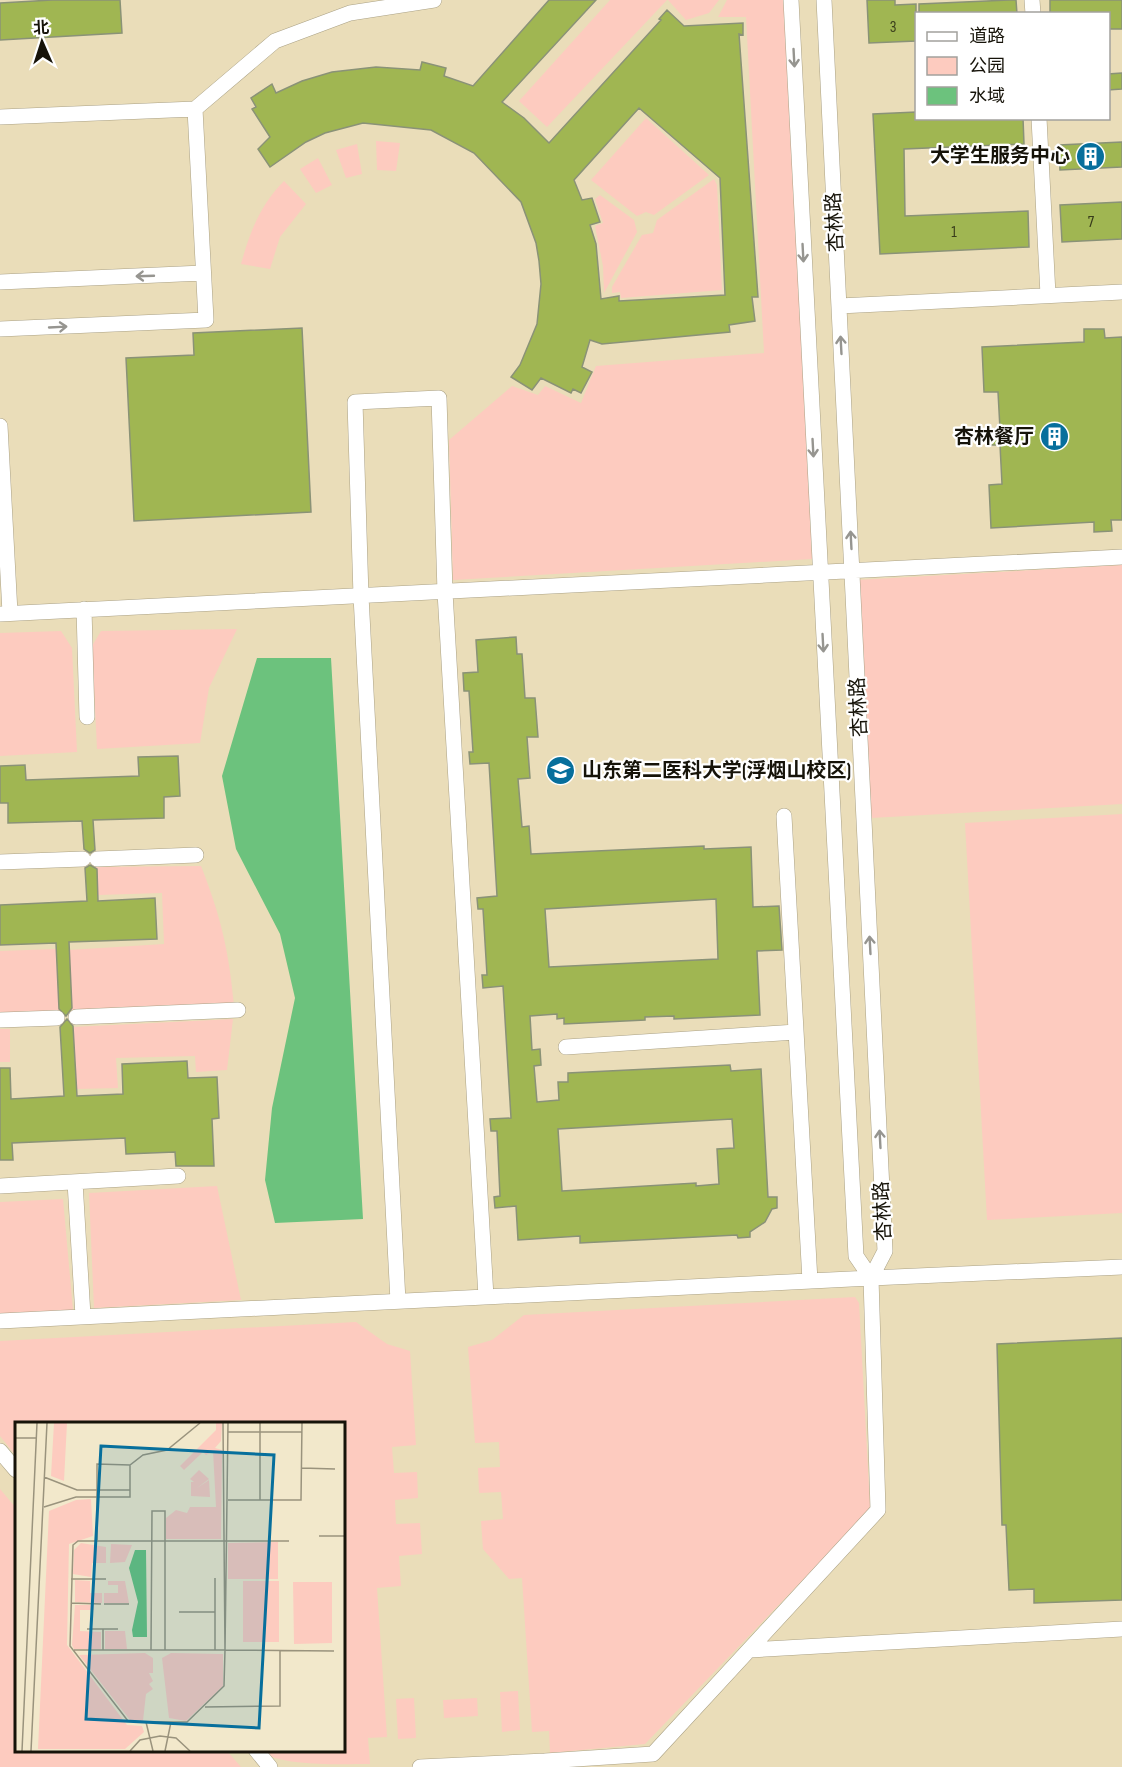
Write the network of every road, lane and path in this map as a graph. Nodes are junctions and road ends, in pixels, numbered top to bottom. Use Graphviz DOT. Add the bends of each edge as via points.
graph roads {
  1 [pos="434,0"];
  2 [pos="791,0"];
  3 [pos="824,0"];
  4 [pos="195,109"];
  5 [pos="0,117"];
  6 [pos="1039,120"];
  7 [pos="203,273"];
  8 [pos="0,282"];
  9 [pos="1122,292"];
  10 [pos="1048,295"];
  11 [pos="839,306"];
  12 [pos="0,329"];
  13 [pos="0,426"];
  14 [pos="1122,557"];
  15 [pos="852,571"];
  16 [pos="819,573"];
  17 [pos="445,592"];
  18 [pos="362,596"];
  19 [pos="84,609"];
  20 [pos="5,613"];
  21 [pos="87,717"];
  22 [pos="784,816"];
  23 [pos="196,855"];
  24 [pos="0,862"];
  25 [pos="238,1010"];
  26 [pos="76,1017"];
  27 [pos="57,1018"];
  28 [pos="0,1020"];
  29 [pos="796,1032"];
  30 [pos="566,1047"];
  31 [pos="177,1176"];
  32 [pos="75,1182"];
  33 [pos="0,1186"];
  34 [pos="1122,1267"];
  35 [pos="871,1278"];
  36 [pos="810,1281"];
  37 [pos="486,1296"];
  38 [pos="398,1301"];
  39 [pos="83,1316"];
  40 [pos="0,1321"];
  41 [pos="0,1451"];
  42 [pos="15,1469"];
  43 [pos="1122,1629"];
  44 [pos="749,1650"];
  45 [pos="258,1752"];
  46 [pos="545,1764"];
  47 [pos="270,1767"];
  48 [pos="420,1767"];
  1 -- 4 [label="lane" via="350,13 275,41"];
  2 -- 16 [label="lane, 杏林路, one-way"];
  3 -- 11 [label="lane, 杏林路"];
  4 -- 5 [label="lane"];
  4 -- 7 [label="lane"];
  6 -- 10 [label="lane"];
  7 -- 8 [label="lane, one-way"];
  12 -- 7 [label="lane, one-way" via="206,320"];
  9 -- 10 [label="lane"];
  10 -- 11 [label="lane"];
  15 -- 11 [label="lane, 杏林路, one-way"];
  13 -- 20 [label="lane"];
  14 -- 15 [label="lane"];
  15 -- 16 [label="lane"];
  35 -- 15 [label="lane, 杏林路, one-way" via="885,1251"];
  16 -- 17 [label="lane"];
  16 -- 35 [label="lane, 杏林路, one-way" via="856,1256"];
  17 -- 18 [label="lane"];
  17 -- 18 [label="lane" via="439,398 355,402"];
  17 -- 37 [label="lane"];
  18 -- 19 [label="lane"];
  18 -- 38 [label="lane"];
  19 -- 20 [label="lane"];
  19 -- 21 [label="lane"];
  22 -- 29 [label="lane"];
  23 -- 24 [label="lane"];
  25 -- 26 [label="lane"];
  27 -- 28 [label="lane"];
  29 -- 30 [label="lane"];
  29 -- 36 [label="lane"];
  31 -- 32 [label="lane"];
  32 -- 33 [label="lane"];
  32 -- 39 [label="lane"];
  34 -- 35 [label="lane"];
  35 -- 36 [label="lane"];
  35 -- 44 [label="lane" via="878,1510"];
  36 -- 37 [label="lane"];
  37 -- 38 [label="lane"];
  38 -- 39 [label="lane"];
  39 -- 40 [label="lane"];
  41 -- 42 [label="lane"];
  43 -- 44 [label="lane"];
  44 -- 46 [label="lane" via="653,1754"];
  45 -- 47 [label="lane"];
  46 -- 48 [label="lane"];
}
